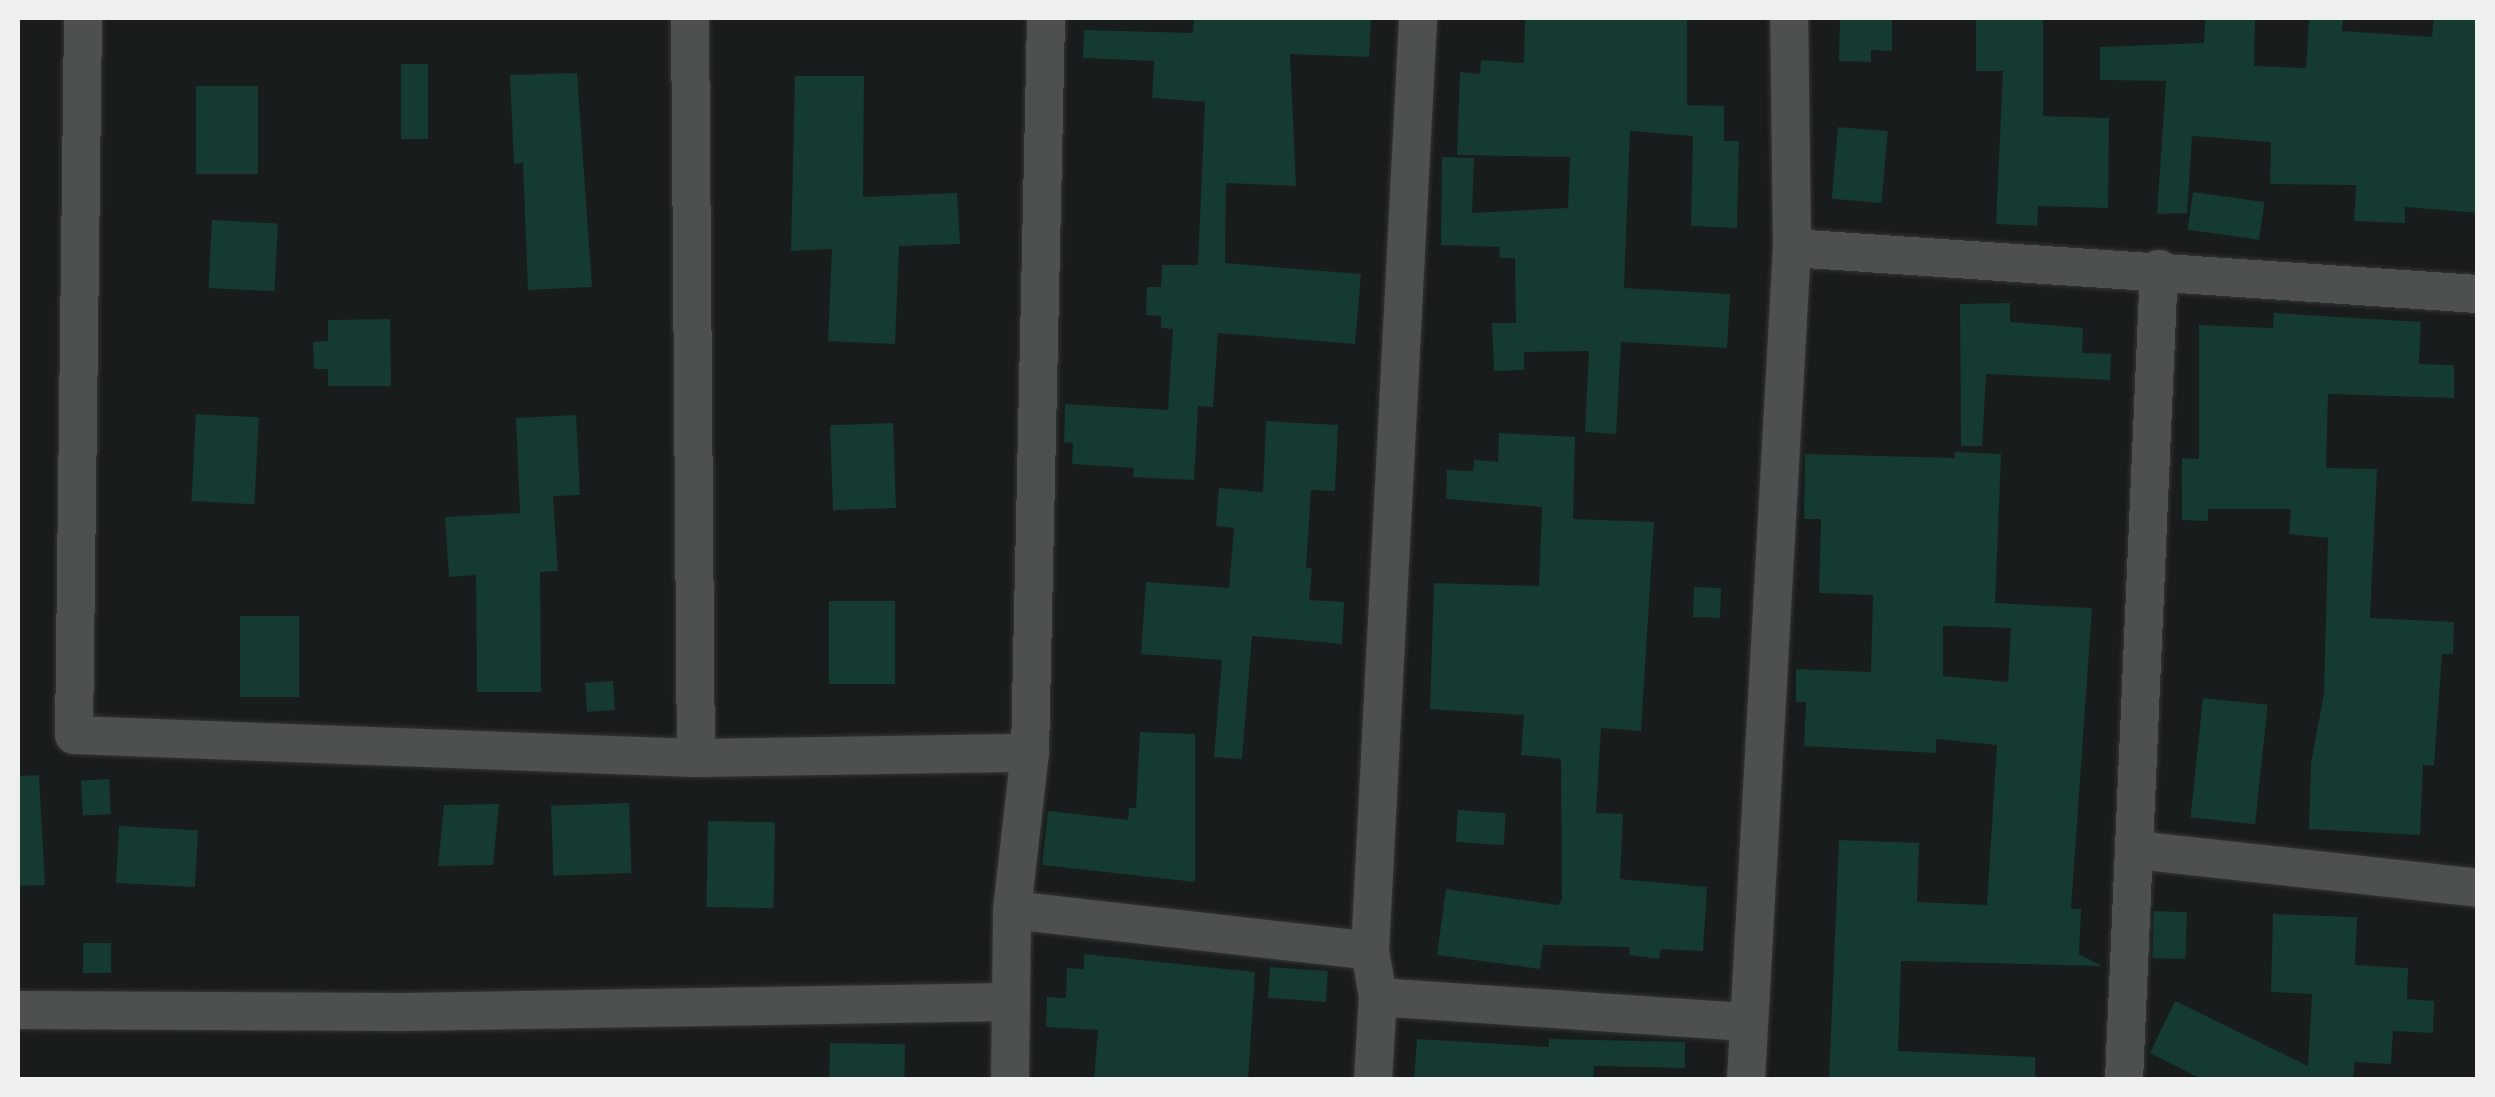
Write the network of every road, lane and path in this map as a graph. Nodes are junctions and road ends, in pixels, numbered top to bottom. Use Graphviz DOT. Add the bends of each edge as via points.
graph roads {
  1 [pos="84,18"];
  2 [pos="690,18"];
  3 [pos="1046,18"];
  4 [pos="1418,18"];
  5 [pos="1788,18"];
  6 [pos="1792,248"];
  7 [pos="2159,269"];
  8 [pos="2478,294"];
  9 [pos="1030,753"];
  10 [pos="696,758"];
  11 [pos="2136,850"];
  12 [pos="2478,888"];
  13 [pos="1012,910"];
  14 [pos="1370,951"];
  15 [pos="1378,996"];
  16 [pos="1011,1002"];
  17 [pos="18,1010"];
  18 [pos="1748,1022"];
  19 [pos="1010,1080"];
  20 [pos="1374,1080"];
  21 [pos="1746,1080"];
  22 [pos="2124,1080"];
  1 -- 10 [label="street" via="74,735"];
  2 -- 10 [label="street"];
  3 -- 9 [label="street"];
  4 -- 14 [label="street"];
  5 -- 6 [label="street"];
  6 -- 7 [label="street"];
  6 -- 18 [label="street"];
  7 -- 8 [label="street"];
  7 -- 11 [label="street"];
  9 -- 10 [label="street"];
  9 -- 13 [label="street"];
  11 -- 12 [label="street"];
  11 -- 22 [label="street"];
  13 -- 14 [label="street"];
  13 -- 16 [label="street"];
  14 -- 15 [label="street"];
  15 -- 18 [label="street"];
  15 -- 20 [label="street"];
  16 -- 17 [label="street" via="403,1012"];
  16 -- 19 [label="street"];
  18 -- 21 [label="street"];
}
